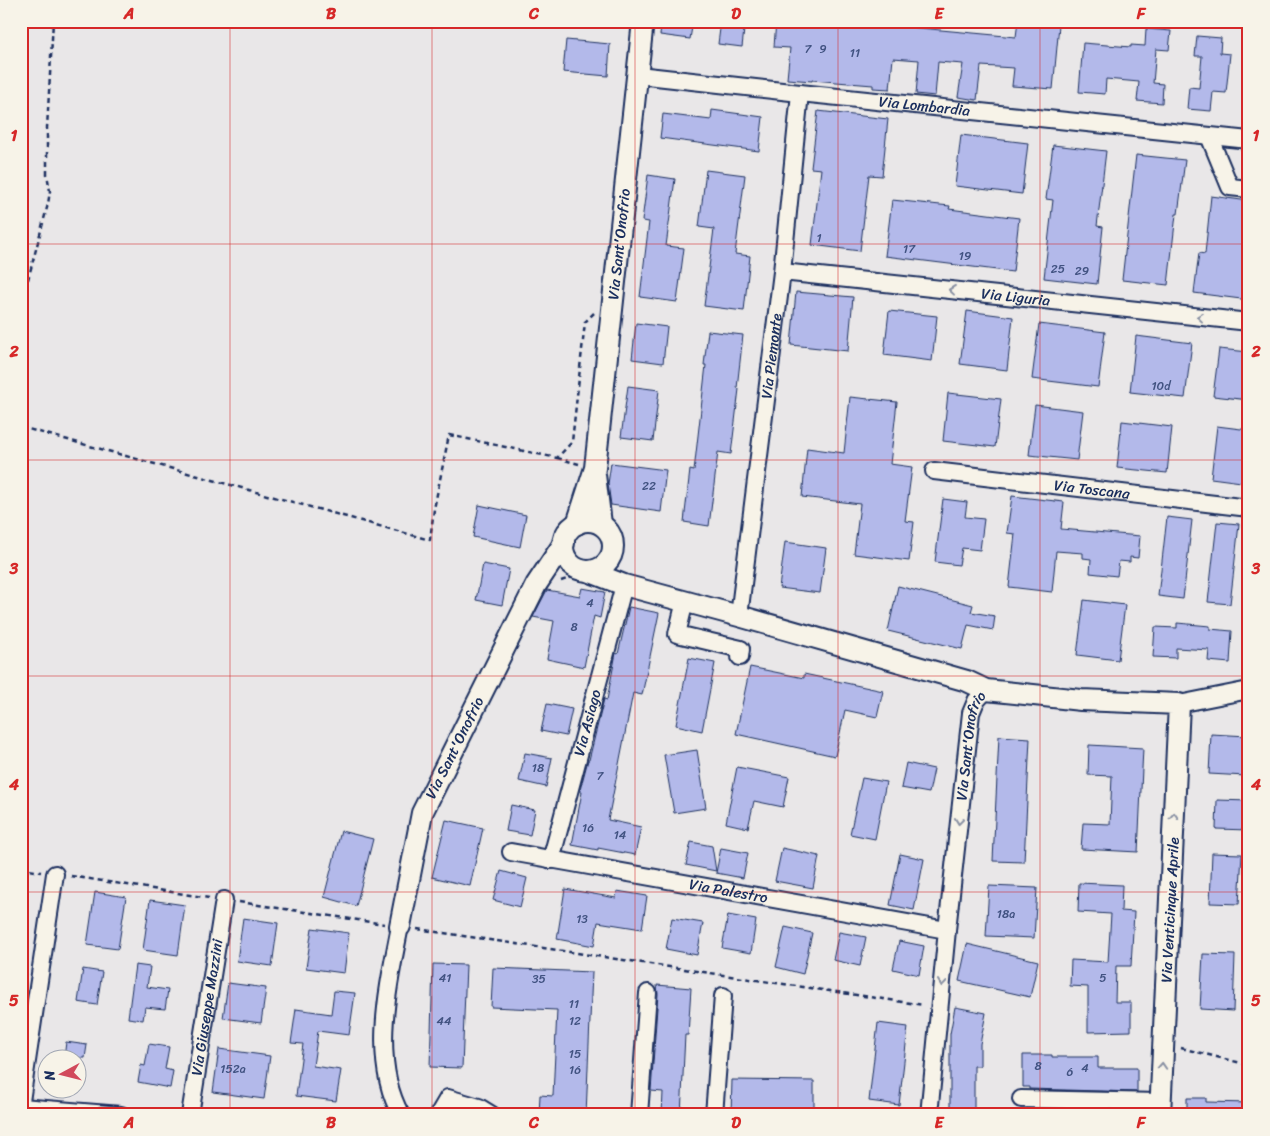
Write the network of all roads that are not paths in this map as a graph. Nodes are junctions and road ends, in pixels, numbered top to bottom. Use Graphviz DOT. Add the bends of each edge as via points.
graph roads {
  1 [pos="643,21"];
  2 [pos="638,74"];
  3 [pos="800,94"];
  4 [pos="1209,136"];
  5 [pos="1249,140"];
  6 [pos="1249,189"];
  7 [pos="782,272"];
  8 [pos="1249,322"];
  9 [pos="595,468"];
  10 [pos="934,471"];
  11 [pos="1249,508"];
  12 [pos="577,524"];
  13 [pos="601,524"];
  14 [pos="564,543"];
  15 [pos="609,560"];
  16 [pos="580,568"];
  17 [pos="538,582"];
  18 [pos="624,585"];
  19 [pos="685,601"];
  20 [pos="739,616"];
  21 [pos="740,657"];
  22 [pos="986,690"];
  23 [pos="1249,690"];
  24 [pos="1178,704"];
  25 [pos="511,852"];
  26 [pos="551,860"];
  27 [pos="55,874"];
  28 [pos="224,900"];
  29 [pos="405,927"];
  30 [pos="947,930"];
  31 [pos="648,993"];
  32 [pos="723,996"];
  33 [pos="1021,1099"];
  34 [pos="21,1101"];
  35 [pos="21,1107"];
  36 [pos="1160,1108"];
  37 [pos="121,1115"];
  38 [pos="190,1115"];
  39 [pos="401,1115"];
  40 [pos="438,1115"];
  41 [pos="492,1115"];
  42 [pos="639,1115"];
  43 [pos="714,1115"];
  44 [pos="929,1115"];
  1 -- 2 [label="street, Via Sant'Onofrio"];
  2 -- 3 [label="street, Via Lombardia"];
  2 -- 9 [label="street, Via Sant'Onofrio"];
  3 -- 4 [label="street, Via Lombardia"];
  3 -- 7 [label="street, Via Piemonte"];
  4 -- 5 [label="street, Via Lombardia"];
  4 -- 6 [label="street" via="1230,187"];
  8 -- 7 [label="street, Via Liguria, one-way"];
  7 -- 20 [label="street, Via Piemonte"];
  9 -- 12 [label="street, Via Sant'Onofrio"];
  9 -- 13 [label="street, Via Sant'Onofrio"];
  10 -- 11 [label="street, Via Toscana"];
  12 -- 13 [label="street" via="593,521"];
  12 -- 14 [label="street, Via Sant'Onofrio" via="570,528"];
  13 -- 15 [label="street, Via Sant'Onofrio" via="607,529 613,544"];
  14 -- 16 [label="street" via="568,559"];
  14 -- 17 [label="street, Via Sant'Onofrio"];
  15 -- 16 [label="street" via="596,570"];
  15 -- 18 [label="street"];
  16 -- 17 [label="street"];
  16 -- 18 [label="street, Via Sant'Onofrio"];
  17 -- 29 [label="street, Via Sant'Onofrio" via="422,813"];
  18 -- 19 [label="street, Via Sant'Onofrio"];
  18 -- 26 [label="street, Via Asiago"];
  19 -- 20 [label="street, Via Sant'Onofrio"];
  19 -- 21 [label="street" via="677,634 741,649"];
  20 -- 22 [label="street, Via Sant'Onofrio" via="967,681"];
  22 -- 24 [label="street" via="1081,700"];
  22 -- 30 [label="street, Via Sant'Onofrio, one-way" via="976,701 971,714"];
  23 -- 24 [label="street"];
  36 -- 24 [label="street, Via Venticinque Aprile, one-way"];
  25 -- 26 [label="street, Via Palestro"];
  26 -- 30 [label="street, Via Palestro"];
  27 -- 34 [label="street"];
  28 -- 38 [label="street, Via Giuseppe Mazzini"];
  29 -- 39 [label="street" via="389,982 384,1033 386,1072"];
  30 -- 44 [label="street, Via Sant'Onofrio, one-way"];
  31 -- 42 [label="street"];
  32 -- 43 [label="street"];
  33 -- 36 [label="street"];
  35 -- 37 [label="street"];
  40 -- 41 [label="street" via="448,1098 479,1107"];
}
